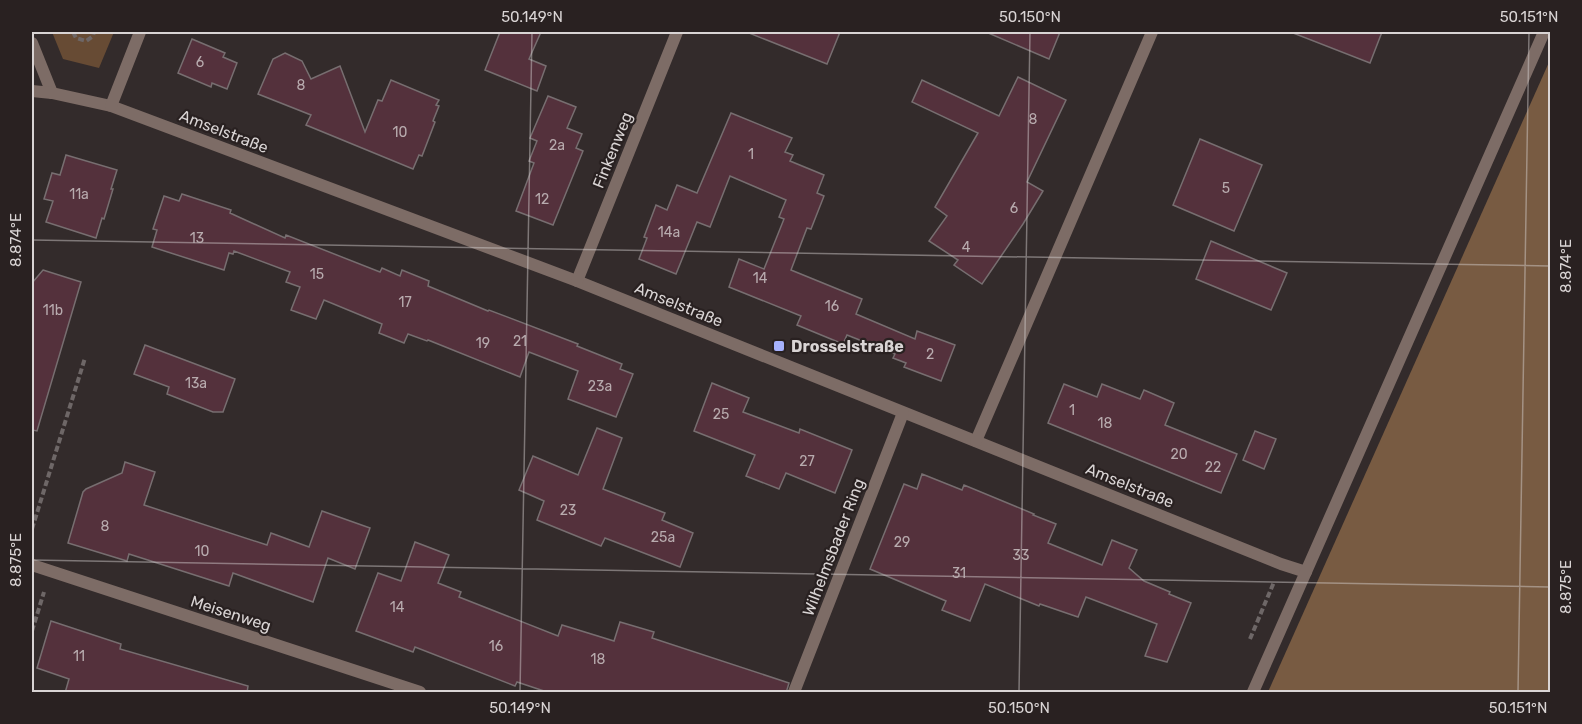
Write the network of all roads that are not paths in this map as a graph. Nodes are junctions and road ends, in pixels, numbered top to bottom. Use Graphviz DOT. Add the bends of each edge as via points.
graph roads {
  1 [pos="140,32"];
  2 [pos="677,32"];
  3 [pos="1152,32"];
  4 [pos="1544,32"];
  5 [pos="32,43"];
  6 [pos="32,91"];
  7 [pos="52,93"];
  8 [pos="111,106"];
  9 [pos="577,281"];
  10 [pos="903,413"];
  11 [pos="976,441"];
  12 [pos="32,565"];
  13 [pos="1306,572"];
  14 [pos="420,693"];
  15 [pos="794,693"];
  16 [pos="1253,693"];
  1 -- 8 [label="street"];
  2 -- 9 [label="street, Finkenweg"];
  3 -- 11 [label="street"];
  4 -- 13 [label="street"];
  5 -- 7 [label="street"];
  6 -- 7 [label="street, Amselstraße"];
  7 -- 8 [label="street, Amselstraße"];
  8 -- 9 [label="street, Amselstraße"];
  9 -- 10 [label="street, Amselstraße"];
  10 -- 11 [label="street, Amselstraße"];
  10 -- 15 [label="street, Wilhelmsbader Ring"];
  11 -- 13 [label="street, Amselstraße"];
  12 -- 14 [label="street, Meisenweg"];
  13 -- 16 [label="street"];
}
